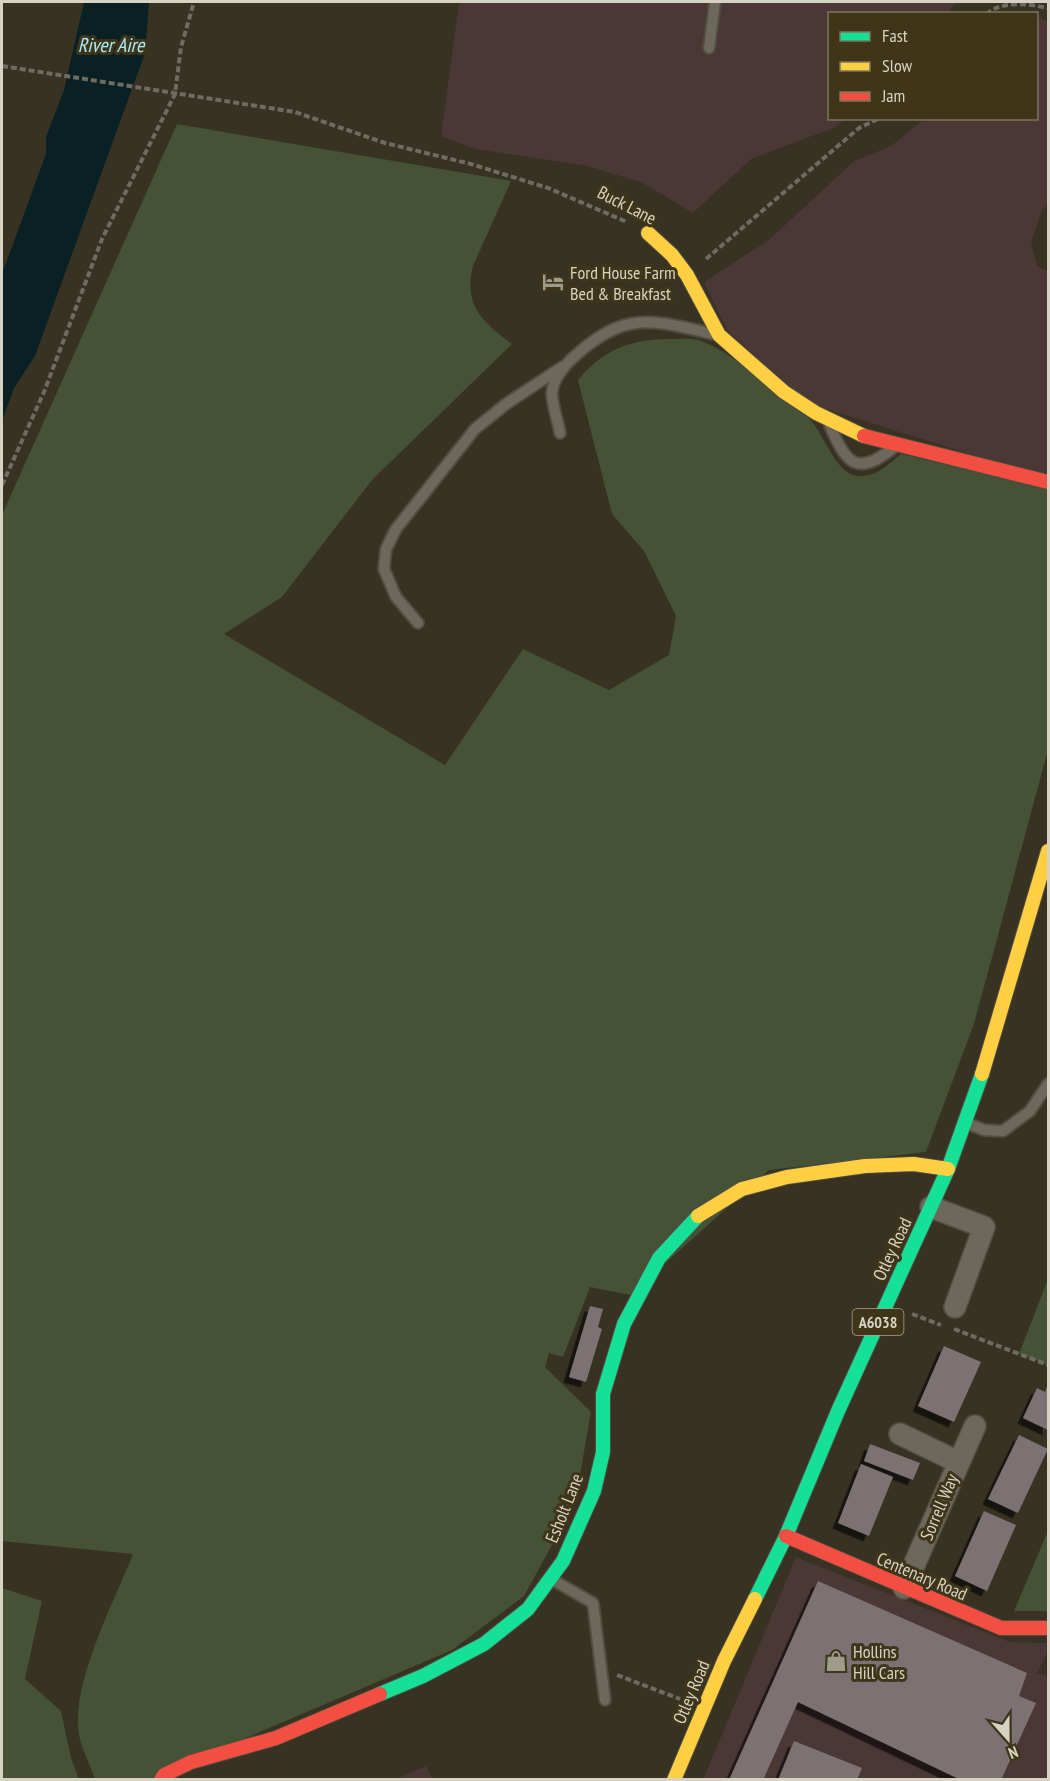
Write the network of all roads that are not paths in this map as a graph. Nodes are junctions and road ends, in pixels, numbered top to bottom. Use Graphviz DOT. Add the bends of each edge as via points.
graph roads {
  1 [pos="715,2"];
  2 [pos="709,48"];
  3 [pos="648,233"];
  4 [pos="719,335"];
  5 [pos="562,367"];
  6 [pos="826,418"];
  7 [pos="560,433"];
  8 [pos="897,444"];
  9 [pos="1048,482"];
  10 [pos="418,624"];
  11 [pos="1048,851"];
  12 [pos="1048,1084"];
  13 [pos="965,1122"];
  14 [pos="948,1169"];
  15 [pos="931,1207"];
  16 [pos="956,1307"];
  17 [pos="975,1426"];
  18 [pos="900,1434"];
  19 [pos="958,1462"];
  20 [pos="786,1536"];
  21 [pos="550,1578"];
  22 [pos="904,1588"];
  23 [pos="1048,1628"];
  24 [pos="605,1700"];
  25 [pos="161,1779"];
  26 [pos="674,1779"];
  1 -- 2 [label="lane"];
  3 -- 4 [label="street, Buck Lane" via="687,275"];
  4 -- 5 [label="lane" via="659,321 636,322 611,328"];
  4 -- 6 [label="street, Buck Lane" via="784,392"];
  5 -- 7 [label="lane" via="552,391"];
  5 -- 10 [label="lane" via="475,429 396,529 386,549 384,569 396,597"];
  6 -- 8 [label="street, Buck Lane" via="864,436"];
  6 -- 8 [label="lane" via="843,455 854,464 879,459"];
  8 -- 9 [label="street, Buck Lane"];
  11 -- 13 [label="street, Otley Road / A6038" via="991,1048"];
  12 -- 13 [label="lane" via="1030,1111 1003,1131 984,1130"];
  13 -- 14 [label="street, Otley Road / A6038"];
  14 -- 15 [label="street, Otley Road / A6038"];
  14 -- 21 [label="street, Esholt Lane" via="904,1164 787,1177 742,1189 698,1216 659,1258 624,1324 603,1394 603,1452 594,1491 563,1561"];
  15 -- 16 [label="street" via="984,1227"];
  15 -- 20 [label="street, Otley Road / A6038"];
  17 -- 19 [label="street, Sorrell Way"];
  18 -- 19 [label="street"];
  19 -- 22 [label="street, Sorrell Way"];
  20 -- 22 [label="street, Centenary Road"];
  20 -- 26 [label="street, Otley Road / A6038" via="703,1708"];
  21 -- 24 [label="lane" via="593,1603"];
  21 -- 25 [label="street, Esholt Lane" via="528,1609 484,1644 423,1676 276,1738 191,1762"];
  22 -- 23 [label="street, Centenary Road" via="1001,1628"];
}
